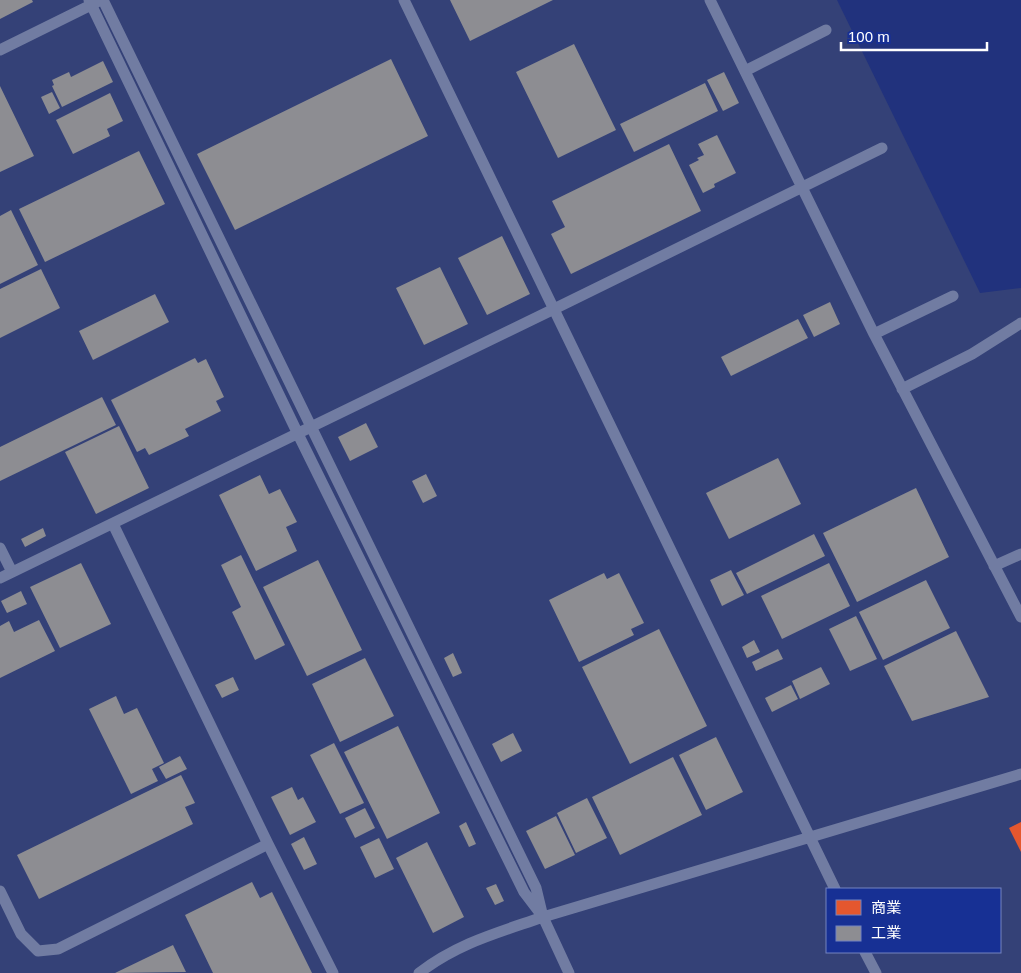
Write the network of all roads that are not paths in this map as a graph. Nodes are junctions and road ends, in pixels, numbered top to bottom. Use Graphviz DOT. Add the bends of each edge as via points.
graph roads {
  1 [pos="404,0"];
  2 [pos="710,0"];
  3 [pos="96,1"];
  4 [pos="826,30"];
  5 [pos="0,50"];
  6 [pos="745,71"];
  7 [pos="882,148"];
  8 [pos="802,187"];
  9 [pos="953,296"];
  10 [pos="554,309"];
  11 [pos="1021,323"];
  12 [pos="874,334"];
  13 [pos="902,389"];
  14 [pos="311,426"];
  15 [pos="297,432"];
  16 [pos="113,524"];
  17 [pos="0,548"];
  18 [pos="1021,554"];
  19 [pos="994,566"];
  20 [pos="12,572"];
  21 [pos="0,578"];
  22 [pos="1021,617"];
  23 [pos="1021,774"];
  24 [pos="809,837"];
  25 [pos="268,844"];
  26 [pos="834,888"];
  27 [pos="0,891"];
  28 [pos="543,917"];
  29 [pos="866,953"];
  30 [pos="333,973"];
  31 [pos="419,973"];
  32 [pos="569,973"];
  33 [pos="876,973"];
  1 -- 10 [label="street"];
  2 -- 6 [label="street"];
  3 -- 5 [label="street"];
  3 -- 14 [label="street"];
  3 -- 15 [label="street"];
  4 -- 6 [label="street"];
  6 -- 8 [label="street"];
  7 -- 8 [label="street"];
  8 -- 10 [label="street"];
  8 -- 12 [label="street"];
  9 -- 12 [label="street"];
  10 -- 14 [label="street"];
  10 -- 24 [label="street"];
  11 -- 13 [label="street" via="1005,335"];
  12 -- 13 [label="street"];
  13 -- 19 [label="street"];
  14 -- 15 [label="street"];
  14 -- 28 [label="street" via="536,888"];
  15 -- 16 [label="street"];
  15 -- 28 [label="street" via="524,892"];
  16 -- 20 [label="street"];
  16 -- 25 [label="street"];
  17 -- 20 [label="street"];
  18 -- 19 [label="street"];
  19 -- 22 [label="street"];
  20 -- 21 [label="street"];
  23 -- 24 [label="street"];
  24 -- 26 [label="street"];
  24 -- 28 [label="street"];
  25 -- 27 [label="street" via="58,949 38,951 21,934"];
  25 -- 30 [label="street"];
  28 -- 31 [label="street" via="460,947"];
  28 -- 32 [label="street"];
  29 -- 33 [label="street"];
}
